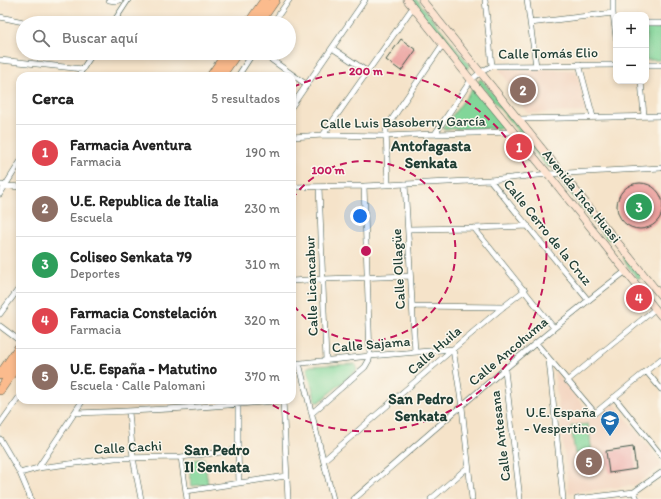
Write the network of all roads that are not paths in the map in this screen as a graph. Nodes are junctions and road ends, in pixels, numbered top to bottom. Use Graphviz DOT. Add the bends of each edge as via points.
graph roads {
  1 [pos="109,0"];
  2 [pos="120,0"];
  3 [pos="128,0"];
  4 [pos="264,0"];
  5 [pos="275,0"];
  6 [pos="289,0"];
  7 [pos="365,0"];
  8 [pos="407,0"];
  9 [pos="422,0"];
  10 [pos="485,0"];
  11 [pos="527,0"];
  12 [pos="613,0"];
  13 [pos="413,7"];
  14 [pos="613,12"];
  15 [pos="613,13"];
  16 [pos="118,16"];
  17 [pos="253,16"];
  18 [pos="263,16"];
  19 [pos="278,16"];
  20 [pos="0,17"];
  21 [pos="16,20"];
  22 [pos="530,23"];
  23 [pos="649,23"];
  24 [pos="661,23"];
  25 [pos="443,44"];
  26 [pos="332,48"];
  27 [pos="0,60"];
  28 [pos="89,60"];
  29 [pos="222,60"];
  30 [pos="232,60"];
  31 [pos="248,60"];
  32 [pos="272,60"];
  33 [pos="579,64"];
  34 [pos="613,64"];
  35 [pos="649,65"];
  36 [pos="661,65"];
  37 [pos="492,66"];
  38 [pos="536,66"];
  39 [pos="83,69"];
  40 [pos="81,72"];
  41 [pos="214,72"];
  42 [pos="224,72"];
  43 [pos="241,72"];
  44 [pos="289,72"];
  45 [pos="368,72"];
  46 [pos="481,72"];
  47 [pos="296,77"];
  48 [pos="471,80"];
  49 [pos="640,84"];
  50 [pos="307,85"];
  51 [pos="296,100"];
  52 [pos="644,116"];
  53 [pos="661,116"];
  54 [pos="593,117"];
  55 [pos="518,119"];
  56 [pos="514,132"];
  57 [pos="435,134"];
  58 [pos="323,135"];
  59 [pos="386,136"];
  60 [pos="296,137"];
  61 [pos="16,167"];
  62 [pos="661,168"];
  63 [pos="563,173"];
  64 [pos="548,174"];
  65 [pos="490,180"];
  66 [pos="405,184"];
  67 [pos="2,185"];
  68 [pos="388,185"];
  69 [pos="364,186"];
  70 [pos="16,187"];
  71 [pos="296,187"];
  72 [pos="319,187"];
  73 [pos="0,194"];
  74 [pos="528,226"];
  75 [pos="474,228"];
  76 [pos="408,229"];
  77 [pos="620,245"];
  78 [pos="611,253"];
  79 [pos="626,271"];
  80 [pos="410,276"];
  81 [pos="367,278"];
  82 [pos="323,279"];
  83 [pos="296,281"];
  84 [pos="653,286"];
  85 [pos="525,290"];
  86 [pos="16,292"];
  87 [pos="643,293"];
  88 [pos="661,296"];
  89 [pos="588,300"];
  90 [pos="413,306"];
  91 [pos="503,307"];
  92 [pos="655,309"];
  93 [pos="0,314"];
  94 [pos="661,316"];
  95 [pos="0,326"];
  96 [pos="554,328"];
  97 [pos="16,338"];
  98 [pos="536,343"];
  99 [pos="453,349"];
  100 [pos="16,352"];
  101 [pos="415,352"];
  102 [pos="370,356"];
  103 [pos="549,359"];
  104 [pos="661,359"];
  105 [pos="326,360"];
  106 [pos="298,363"];
  107 [pos="16,367"];
  108 [pos="505,370"];
  109 [pos="646,371"];
  110 [pos="0,375"];
  111 [pos="567,381"];
  112 [pos="661,389"];
  113 [pos="0,390"];
  114 [pos="614,397"];
  115 [pos="16,402"];
  116 [pos="81,404"];
  117 [pos="216,404"];
  118 [pos="238,404"];
  119 [pos="283,404"];
  120 [pos="462,407"];
  121 [pos="75,412"];
  122 [pos="129,412"];
  123 [pos="312,413"];
  124 [pos="0,424"];
  125 [pos="0,439"];
  126 [pos="238,450"];
  127 [pos="661,455"];
  128 [pos="181,457"];
  129 [pos="133,458"];
  130 [pos="324,460"];
  131 [pos="468,467"];
  132 [pos="38,468"];
  133 [pos="20,473"];
  134 [pos="661,473"];
  135 [pos="286,476"];
  136 [pos="239,483"];
  137 [pos="186,491"];
  138 [pos="634,492"];
  139 [pos="594,498"];
  140 [pos="31,499"];
  141 [pos="139,499"];
  142 [pos="187,499"];
  143 [pos="288,499"];
  144 [pos="333,499"];
  145 [pos="354,499"];
  146 [pos="431,499"];
  147 [pos="472,499"];
  148 [pos="520,499"];
  149 [pos="563,499"];
  150 [pos="577,499"];
  151 [pos="637,499"];
  1 -- 2 [label="street"];
  3 -- 16 [label="street"];
  4 -- 17 [label="highway"];
  5 -- 18 [label="highway"];
  6 -- 19 [label="street"];
  7 -- 26 [label="street"];
  8 -- 13 [label="street, Avenida Inca Huasi"];
  9 -- 46 [label="street, Avenida Inca Huasi"];
  10 -- 37 [label="street"];
  11 -- 22 [label="street"];
  12 -- 14 [label="street"];
  13 -- 25 [label="street, Avenida Inca Huasi"];
  13 -- 45 [label="street"];
  15 -- 22 [label="street"];
  20 -- 21 [label="street"];
  22 -- 38 [label="street"];
  23 -- 24 [label="street"];
  25 -- 48 [label="street, Avenida Inca Huasi"];
  25 -- 59 [label="street" via="388,125"];
  26 -- 45 [label="street"];
  26 -- 50 [label="street"];
  27 -- 39 [label="street"];
  28 -- 39 [label="street"];
  29 -- 41 [label="highway"];
  30 -- 42 [label="highway"];
  31 -- 43 [label="street"];
  32 -- 44 [label="street"];
  33 -- 34 [label="street, Calle Tomás Elio"];
  33 -- 38 [label="street, Calle Tomás Elio"];
  33 -- 54 [label="street"];
  35 -- 36 [label="street"];
  37 -- 38 [label="street, Calle Tomás Elio"];
  37 -- 46 [label="street, Calle Tomás Elio"];
  39 -- 40 [label="street"];
  45 -- 58 [label="street"];
  46 -- 48 [label="street, Calle Tomás Elio"];
  46 -- 55 [label="street, Avenida Inca Huasi"];
  47 -- 50 [label="street"];
  48 -- 56 [label="street, Avenida Inca Huasi"];
  48 -- 57 [label="street, Calle Tomás Elio"];
  49 -- 52 [label="street"];
  50 -- 51 [label="street"];
  52 -- 53 [label="street"];
  52 -- 54 [label="street"];
  54 -- 55 [label="street"];
  55 -- 63 [label="street, Avenida Inca Huasi"];
  56 -- 57 [label="street, Calle Luis Basoberry García"];
  56 -- 64 [label="street, Avenida Inca Huasi"];
  57 -- 59 [label="street, Calle Luis Basoberry García"];
  58 -- 59 [label="street, Calle Luis Basoberry García"];
  58 -- 60 [label="street, Calle Luis Basoberry García"];
  59 -- 68 [label="street"];
  61 -- 67 [label="street"];
  62 -- 63 [label="street"];
  63 -- 64 [label="street"];
  63 -- 77 [label="street, Avenida Inca Huasi"];
  64 -- 65 [label="street"];
  64 -- 78 [label="street, Avenida Inca Huasi"];
  65 -- 66 [label="street"];
  65 -- 74 [label="street, Calle Cerro de la Cruz"];
  66 -- 68 [label="street"];
  66 -- 76 [label="street, Calle Ollagüe"];
  67 -- 70 [label="street"];
  67 -- 73 [label="street"];
  68 -- 69 [label="street"];
  69 -- 72 [label="street"];
  69 -- 81 [label="street"];
  71 -- 72 [label="street"];
  72 -- 82 [label="street, Calle Licancabur"];
  74 -- 75 [label="street"];
  74 -- 89 [label="street, Calle Cerro de la Cruz"];
  75 -- 76 [label="street"];
  75 -- 85 [label="street"];
  76 -- 80 [label="street, Calle Ollagüe"];
  77 -- 78 [label="street"];
  77 -- 84 [label="street, Avenida Inca Huasi"];
  78 -- 79 [label="street, Avenida Inca Huasi"];
  79 -- 87 [label="street, Avenida Inca Huasi"];
  79 -- 89 [label="street, Calle Ancohuma"];
  80 -- 81 [label="street"];
  80 -- 90 [label="street, Calle Ollagüe"];
  81 -- 82 [label="street"];
  81 -- 102 [label="street"];
  82 -- 83 [label="street"];
  82 -- 105 [label="street, Calle Licancabur"];
  84 -- 87 [label="street"];
  84 -- 88 [label="street, Avenida Inca Huasi"];
  85 -- 91 [label="street, Calle Huila"];
  85 -- 96 [label="street"];
  86 -- 93 [label="street"];
  87 -- 92 [label="street, Avenida Inca Huasi"];
  89 -- 96 [label="street, Calle Ancohuma"];
  90 -- 91 [label="street"];
  90 -- 101 [label="street, Calle Ollagüe"];
  91 -- 99 [label="street, Calle Huila"];
  92 -- 94 [label="street, Avenida Inca Huasi"];
  92 -- 111 [label="street"];
  95 -- 97 [label="street"];
  96 -- 98 [label="street, Calle Ancohuma"];
  98 -- 103 [label="street"];
  98 -- 108 [label="street, Calle Ancohuma"];
  99 -- 101 [label="street, Calle Sajama"];
  99 -- 120 [label="street"];
  99 -- 130 [label="street, Calle Huila"];
  100 -- 110 [label="highway"];
  101 -- 102 [label="street, Calle Sajama"];
  102 -- 105 [label="street, Calle Sajama"];
  102 -- 123 [label="street" via="365,367"];
  103 -- 111 [label="street"];
  103 -- 149 [label="street"];
  104 -- 109 [label="street"];
  105 -- 106 [label="street, Calle Sajama"];
  106 -- 123 [label="street"];
  107 -- 113 [label="highway"];
  108 -- 120 [label="street, Calle Ancohuma"];
  108 -- 148 [label="street, Calle Antesana"];
  109 -- 112 [label="street"];
  109 -- 114 [label="street"];
  111 -- 114 [label="street" via="595,413"];
  114 -- 127 [label="street"];
  115 -- 124 [label="street"];
  116 -- 121 [label="street"];
  117 -- 122 [label="street"];
  118 -- 126 [label="street"];
  119 -- 135 [label="street"];
  120 -- 131 [label="street"];
  120 -- 145 [label="street, Calle Ancohuma"];
  121 -- 122 [label="street"];
  121 -- 132 [label="street"];
  122 -- 129 [label="street"];
  123 -- 130 [label="street"];
  125 -- 133 [label="street"];
  126 -- 128 [label="street, Calle Cachi"];
  126 -- 136 [label="street"];
  128 -- 129 [label="street, Calle Cachi"];
  128 -- 137 [label="street"];
  129 -- 132 [label="street, Calle Cachi"];
  129 -- 141 [label="street"];
  130 -- 144 [label="street"];
  131 -- 146 [label="street"];
  131 -- 147 [label="street"];
  132 -- 133 [label="street, Calle Cachi"];
  133 -- 140 [label="street"];
  134 -- 138 [label="street"];
  135 -- 136 [label="street"];
  135 -- 143 [label="street"];
  136 -- 137 [label="street"];
  137 -- 142 [label="street"];
  138 -- 139 [label="street"];
  138 -- 151 [label="street"];
  139 -- 150 [label="street"];
}
